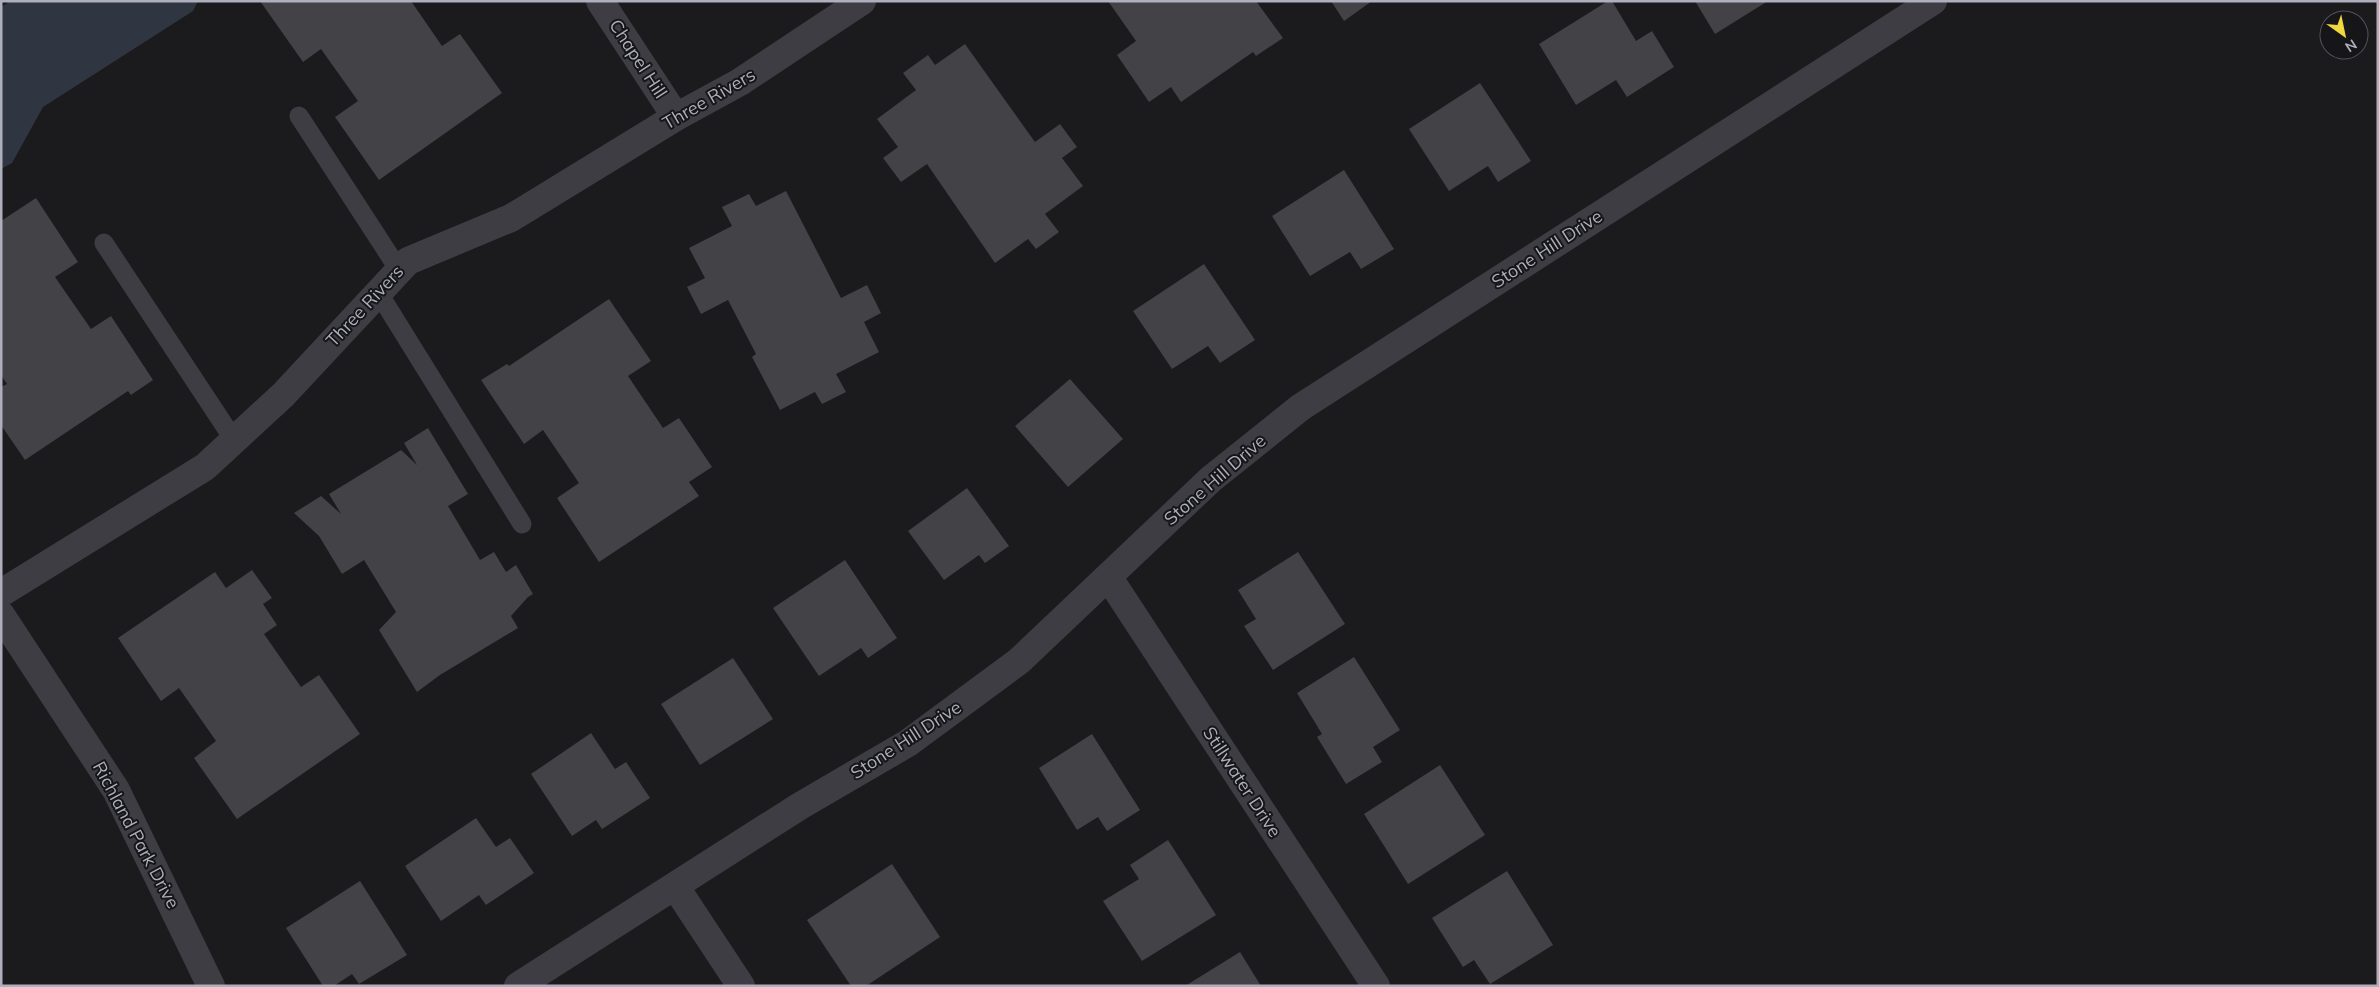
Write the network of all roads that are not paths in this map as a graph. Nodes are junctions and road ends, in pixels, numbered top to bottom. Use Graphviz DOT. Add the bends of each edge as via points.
graph roads {
  1 [pos="600,1"];
  2 [pos="862,1"];
  3 [pos="1934,1"];
  4 [pos="299,116"];
  5 [pos="676,117"];
  6 [pos="104,243"];
  7 [pos="399,270"];
  8 [pos="378,292"];
  9 [pos="234,440"];
  10 [pos="522,524"];
  11 [pos="1109,578"];
  12 [pos="1,593"];
  13 [pos="1,614"];
  14 [pos="675,886"];
  15 [pos="211,986"];
  16 [pos="518,986"];
  17 [pos="741,986"];
  18 [pos="1376,986"];
  1 -- 5 [label="street, Chapel Hill"];
  2 -- 5 [label="street, Three Rivers" via="740,82"];
  3 -- 11 [label="street, Stone Hill Drive" via="1302,407 1211,479"];
  4 -- 7 [label="lane"];
  5 -- 7 [label="street, Three Rivers" via="511,218 408,261"];
  6 -- 9 [label="lane"];
  7 -- 8 [label="street, Three Rivers"];
  8 -- 9 [label="street, Three Rivers" via="284,395"];
  8 -- 10 [label="lane"];
  9 -- 12 [label="street, Three Rivers" via="205,466"];
  11 -- 14 [label="street, Stone Hill Drive" via="1019,661 908,743 800,806"];
  11 -- 18 [label="street, Stillwater Drive"];
  13 -- 15 [label="street, Richland Park Drive" via="116,790"];
  14 -- 16 [label="street, Stone Hill Drive"];
  14 -- 17 [label="street"];
}
